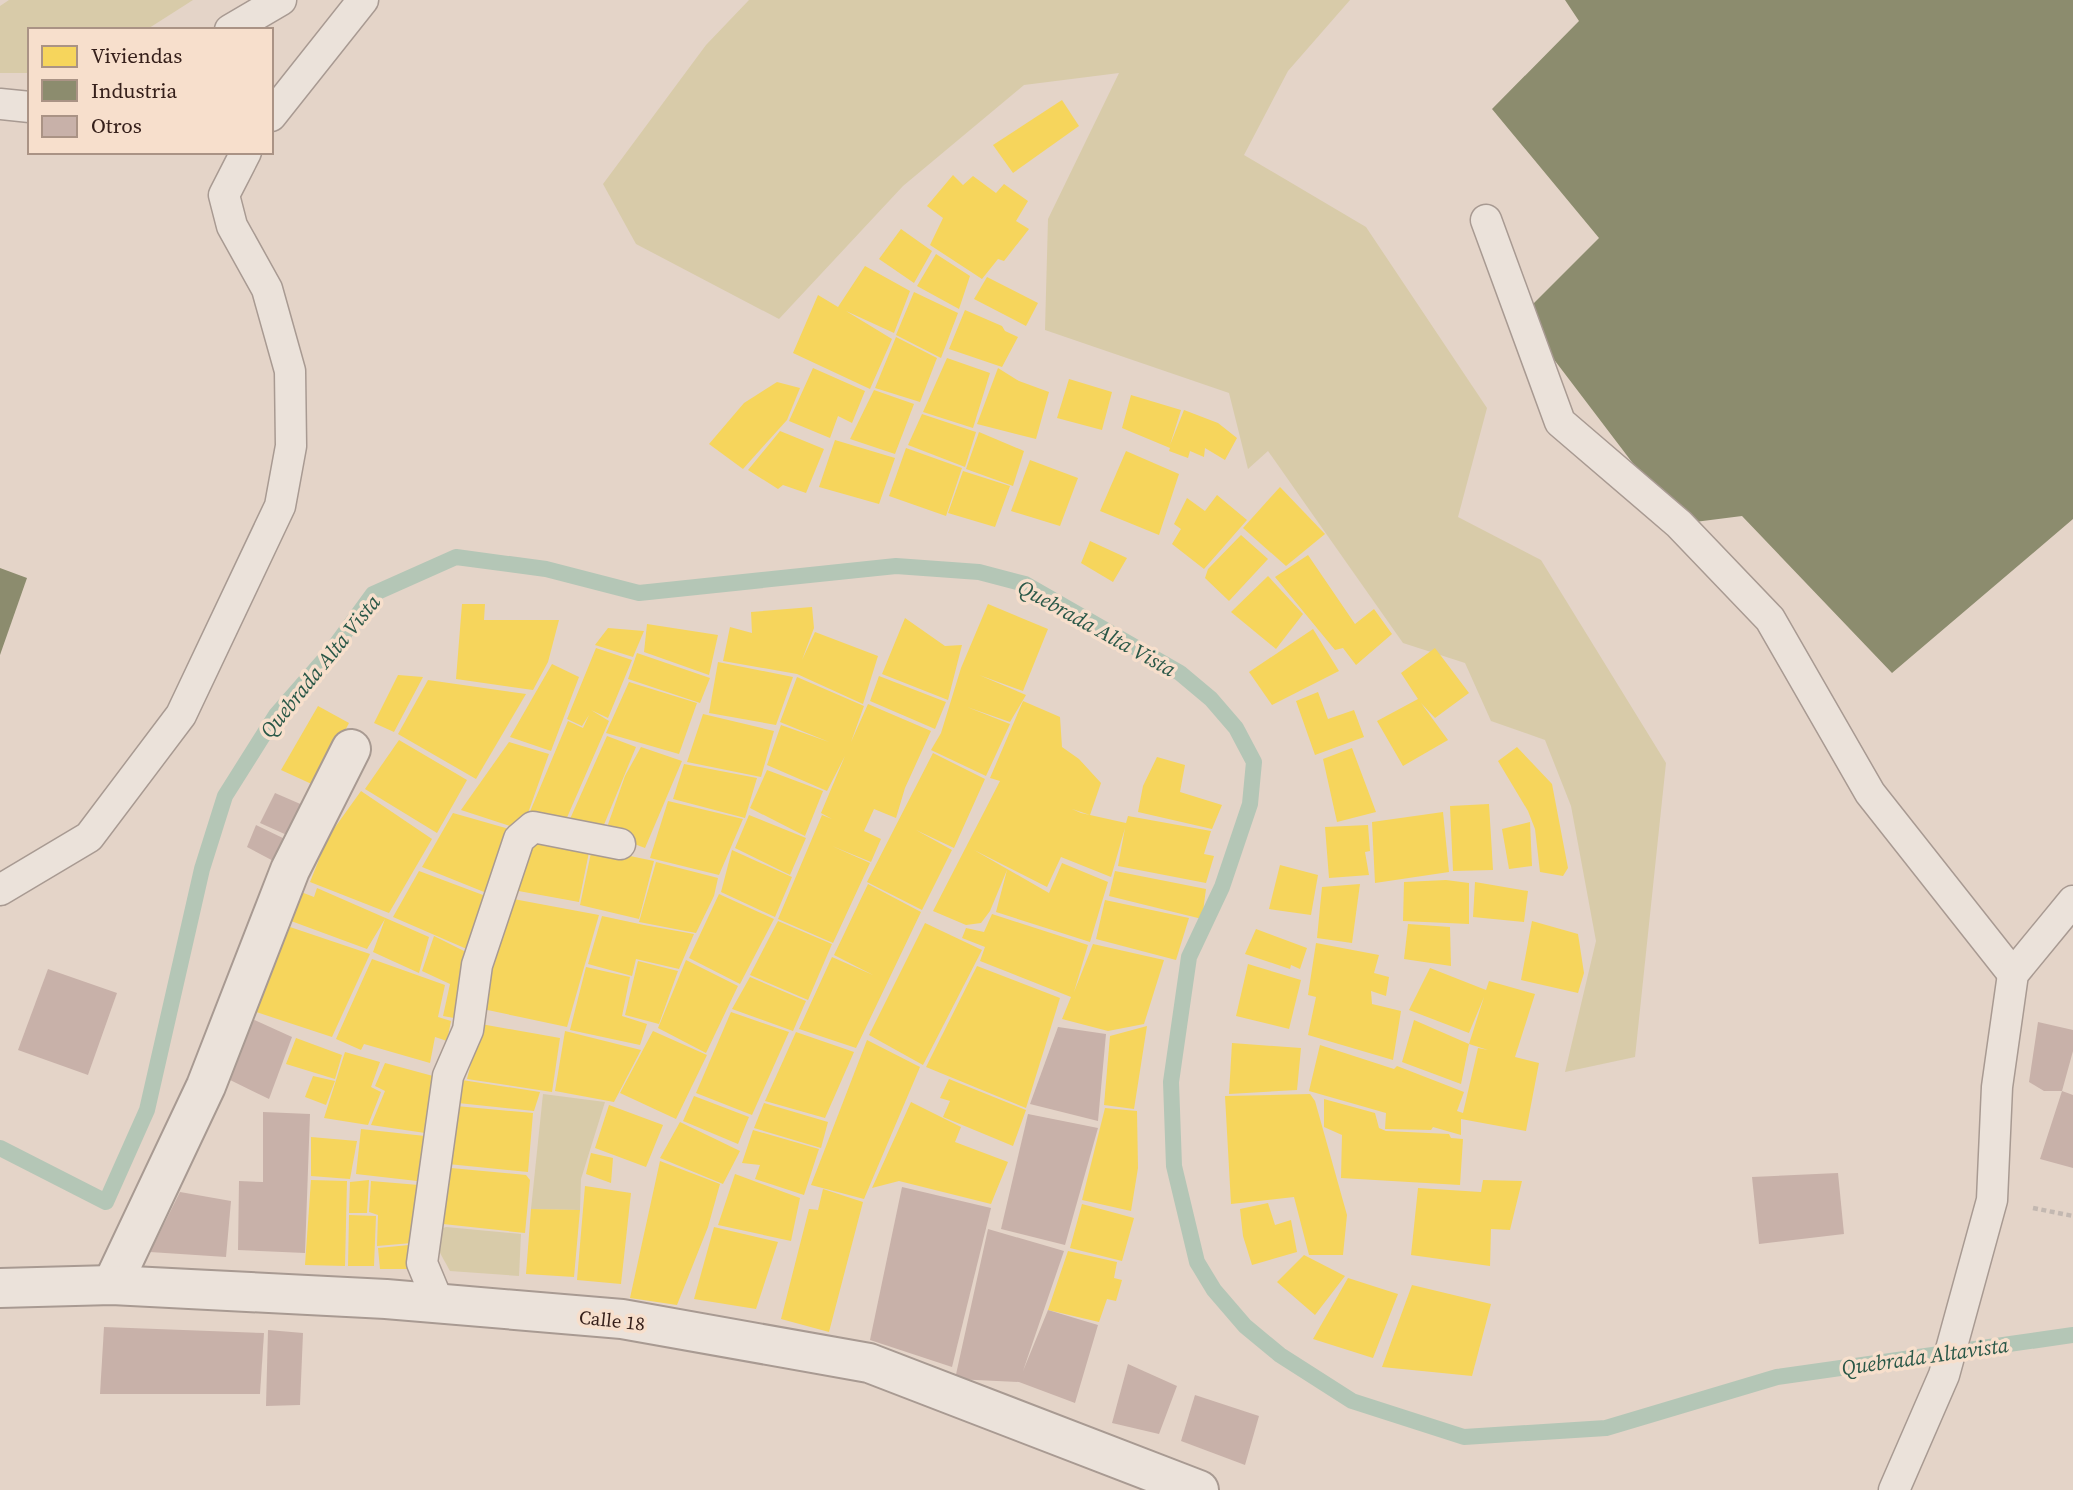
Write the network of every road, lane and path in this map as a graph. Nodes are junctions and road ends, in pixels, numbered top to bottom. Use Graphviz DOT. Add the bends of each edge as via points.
graph roads {
  1 [pos="281,0"];
  2 [pos="363,0"];
  3 [pos="233,28"];
  4 [pos="0,104"];
  5 [pos="28,107"];
  6 [pos="273,113"];
  7 [pos="245,154"];
  8 [pos="1486,220"];
  9 [pos="352,749"];
  10 [pos="620,844"];
  11 [pos="0,890"];
  12 [pos="2073,901"];
  13 [pos="2013,974"];
  14 [pos="112,1285"];
  15 [pos="0,1287"];
  16 [pos="439,1304"];
  17 [pos="1199,1490"];
  18 [pos="1894,1490"];
  1 -- 3 [label="lane"];
  2 -- 6 [label="lane"];
  4 -- 5 [label="lane"];
  7 -- 11 [label="lane" via="224,195 232,226 267,289 290,371 291,446 280,506 181,715 89,837"];
  8 -- 13 [label="lane" via="1560,422 1679,524 1770,619 1870,793"];
  9 -- 14 [label="street" via="290,870 206,1086"];
  10 -- 16 [label="lane" via="533,827 519,839 477,965 468,1030 448,1076 422,1263"];
  12 -- 13 [label="lane"];
  13 -- 18 [label="lane" via="1997,1087 1992,1200 1944,1375"];
  14 -- 15 [label="street, Calle 18"];
  14 -- 16 [label="street, Calle 18"];
  16 -- 17 [label="street, Calle 18" via="622,1319 869,1363"];
}
